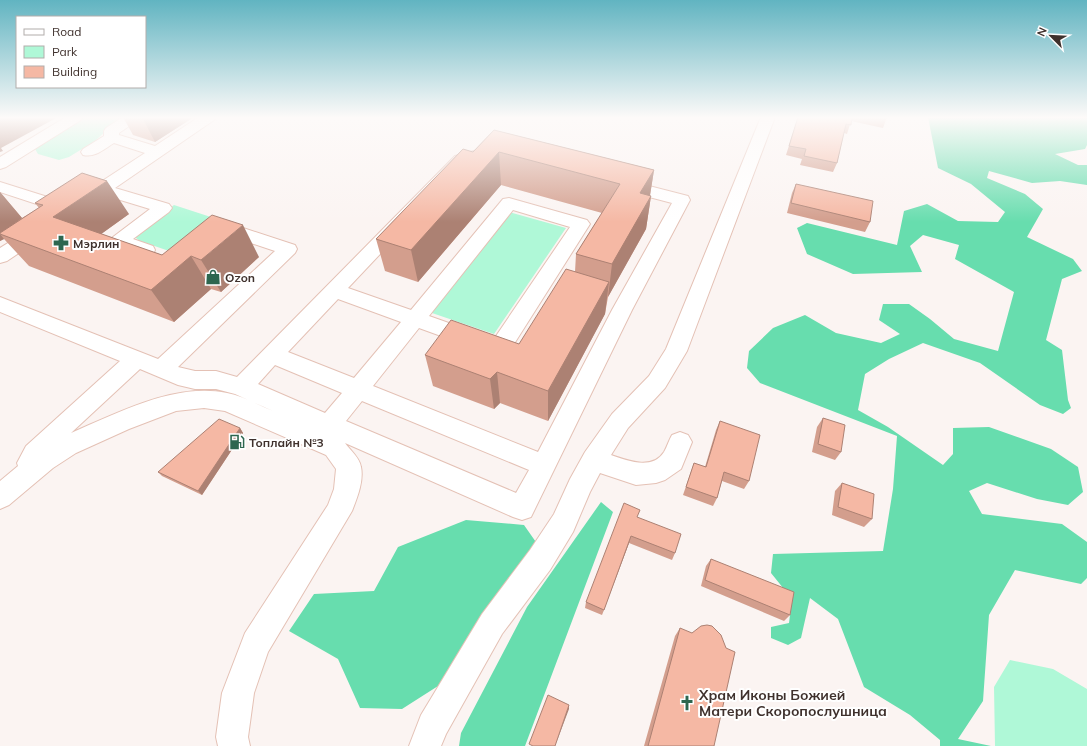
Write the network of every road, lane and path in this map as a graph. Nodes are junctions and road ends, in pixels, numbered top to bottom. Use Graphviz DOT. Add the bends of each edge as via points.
graph roads {
  1 [pos="20,152"];
  2 [pos="157,152"];
  3 [pos="490,152"];
  4 [pos="496,152"];
  5 [pos="754,152"];
  6 [pos="0,164"];
  7 [pos="0,187"];
  8 [pos="102,189"];
  9 [pos="70,210"];
  10 [pos="204,242"];
  11 [pos="160,255"];
  12 [pos="0,257"];
  13 [pos="540,285"];
  14 [pos="334,290"];
  15 [pos="563,292"];
  16 [pos="0,304"];
  17 [pos="415,319"];
  18 [pos="272,355"];
  19 [pos="137,359"];
  20 [pos="161,368"];
  21 [pos="241,388"];
  22 [pos="358,389"];
  23 [pos="329,425"];
  24 [pos="680,442"];
  25 [pos="594,460"];
  26 [pos="544,465"];
  27 [pos="18,481"];
  28 [pos="0,497"];
  29 [pos="234,746"];
  30 [pos="425,746"];
  1 -- 6 [label="street"];
  2 -- 8 [label="street"];
  3 -- 14 [label="street" via="461,159"];
  4 -- 26 [label="street" via="682,200 615,308"];
  5 -- 25 [label="street" via="676,351 657,382 620,421"];
  7 -- 9 [label="street"];
  8 -- 9 [label="street"];
  8 -- 11 [label="street" via="163,208 119,241"];
  9 -- 12 [label="street"];
  10 -- 20 [label="street" via="222,227 288,249"];
  13 -- 15 [label="street"];
  13 -- 17 [label="street" via="499,349"];
  13 -- 17 [label="street" via="581,224 508,203"];
  14 -- 17 [label="street"];
  14 -- 18 [label="street"];
  16 -- 19 [label="street"];
  17 -- 22 [label="street"];
  18 -- 21 [label="street"];
  18 -- 22 [label="street"];
  19 -- 20 [label="street"];
  19 -- 27 [label="street" via="35,452"];
  20 -- 21 [label="street" via="178,376 195,380 216,380"];
  21 -- 23 [label="street"];
  22 -- 23 [label="street"];
  22 -- 26 [label="street"];
  23 -- 26 [label="street" via="522,508"];
  24 -- 25 [label="street" via="672,461 656,472 636,474"];
  25 -- 30 [label="street" via="564,523 492,624 432,726"];
  27 -- 28 [label="street"];
  27 -- 29 [label="street" via="67,446 175,402 204,399 228,402 335,448 349,466 347,489 339,511 256,644 238,693 232,737"];
}
